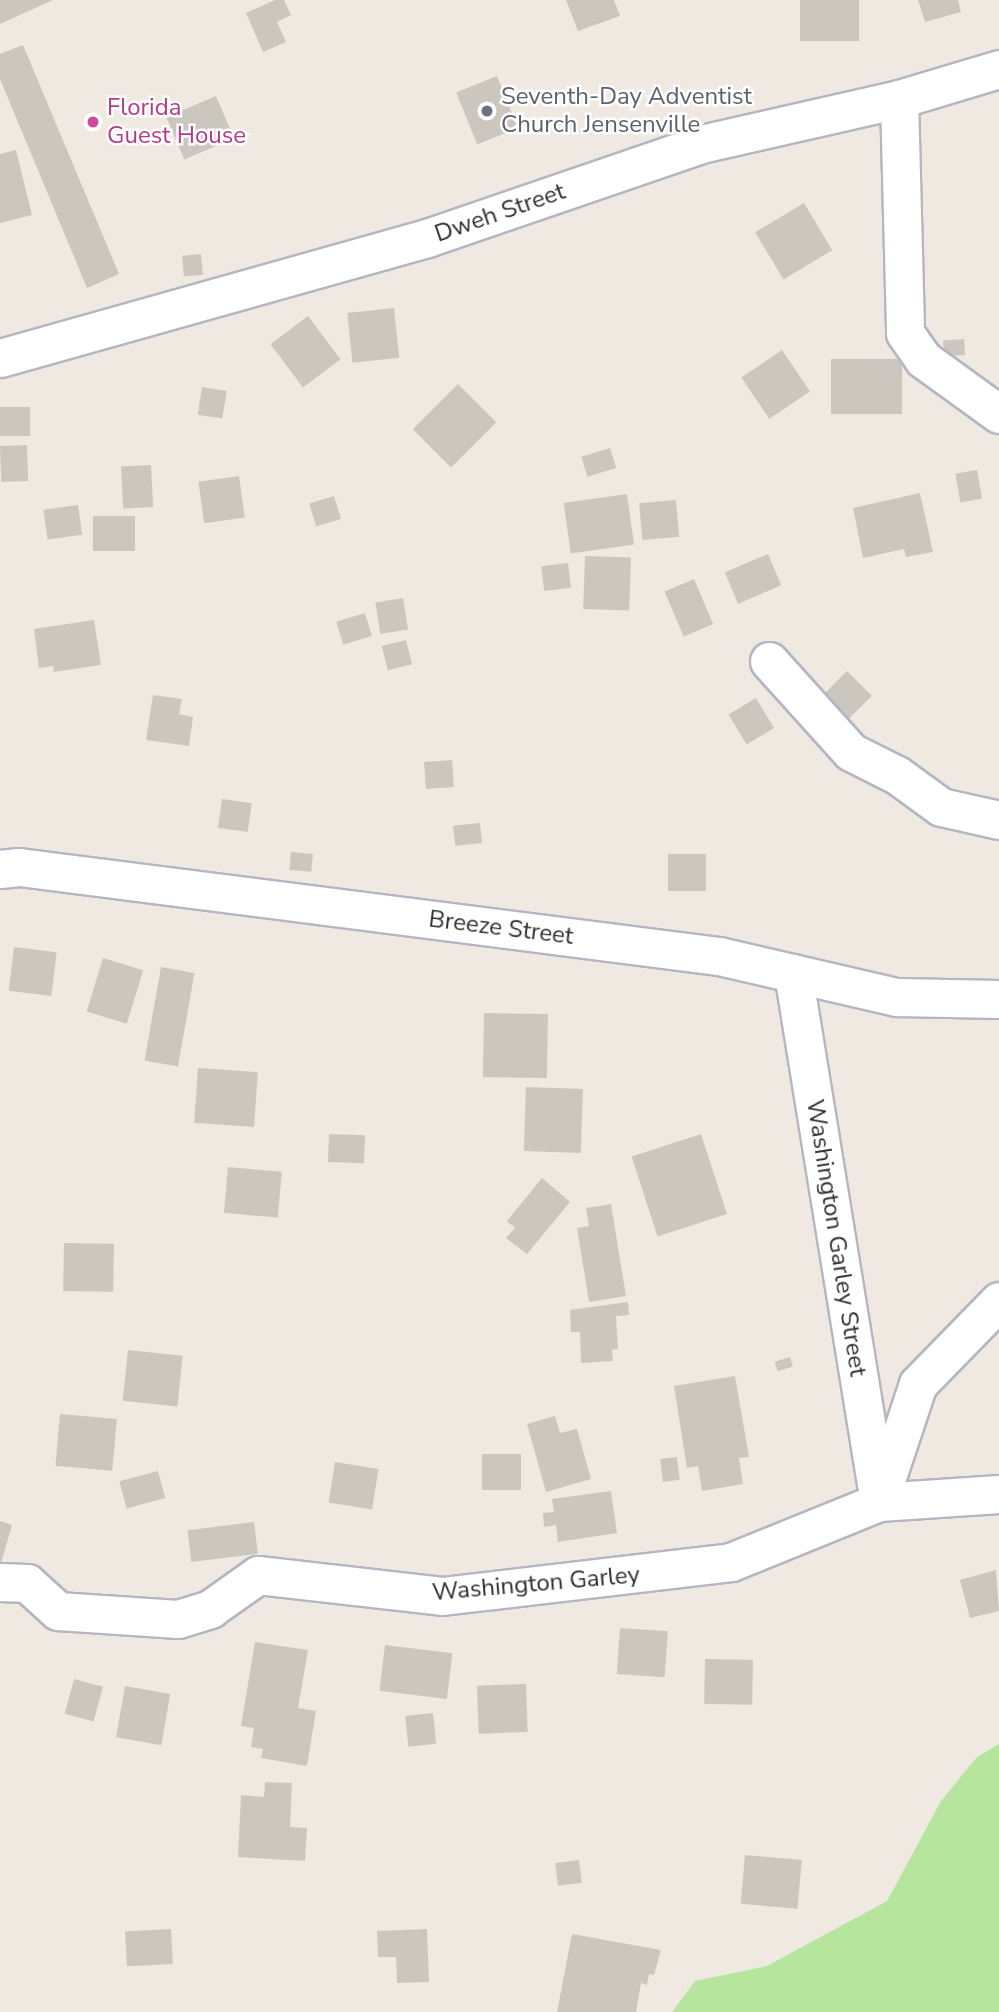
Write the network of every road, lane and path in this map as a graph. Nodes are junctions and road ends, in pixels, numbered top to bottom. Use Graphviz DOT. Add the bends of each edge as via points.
graph roads {
  1 [pos="999,69"];
  2 [pos="899,99"];
  3 [pos="0,358"];
  4 [pos="999,414"];
  5 [pos="769,661"];
  6 [pos="999,820"];
  7 [pos="0,869"];
  8 [pos="793,973"];
  9 [pos="999,999"];
  10 [pos="999,1301"];
  11 [pos="999,1493"];
  12 [pos="879,1502"];
  13 [pos="0,1582"];
  1 -- 2 [label="street, Dweh Street"];
  2 -- 3 [label="street, Dweh Street" via="701,144 427,237"];
  2 -- 4 [label="street" via="905,333 923,359"];
  5 -- 6 [label="street" via="851,752 897,775 941,807"];
  7 -- 8 [label="street, Breeze Street" via="19,867 719,956"];
  8 -- 9 [label="street, Breeze Street" via="897,997"];
  8 -- 12 [label="street, Washington Garley Street"];
  10 -- 12 [label="street" via="918,1384"];
  11 -- 12 [label="street, Washington Garley"];
  12 -- 13 [label="street, Washington Garley" via="731,1562 442,1596 258,1575 210,1609 178,1619 58,1611 27,1583"];
}
